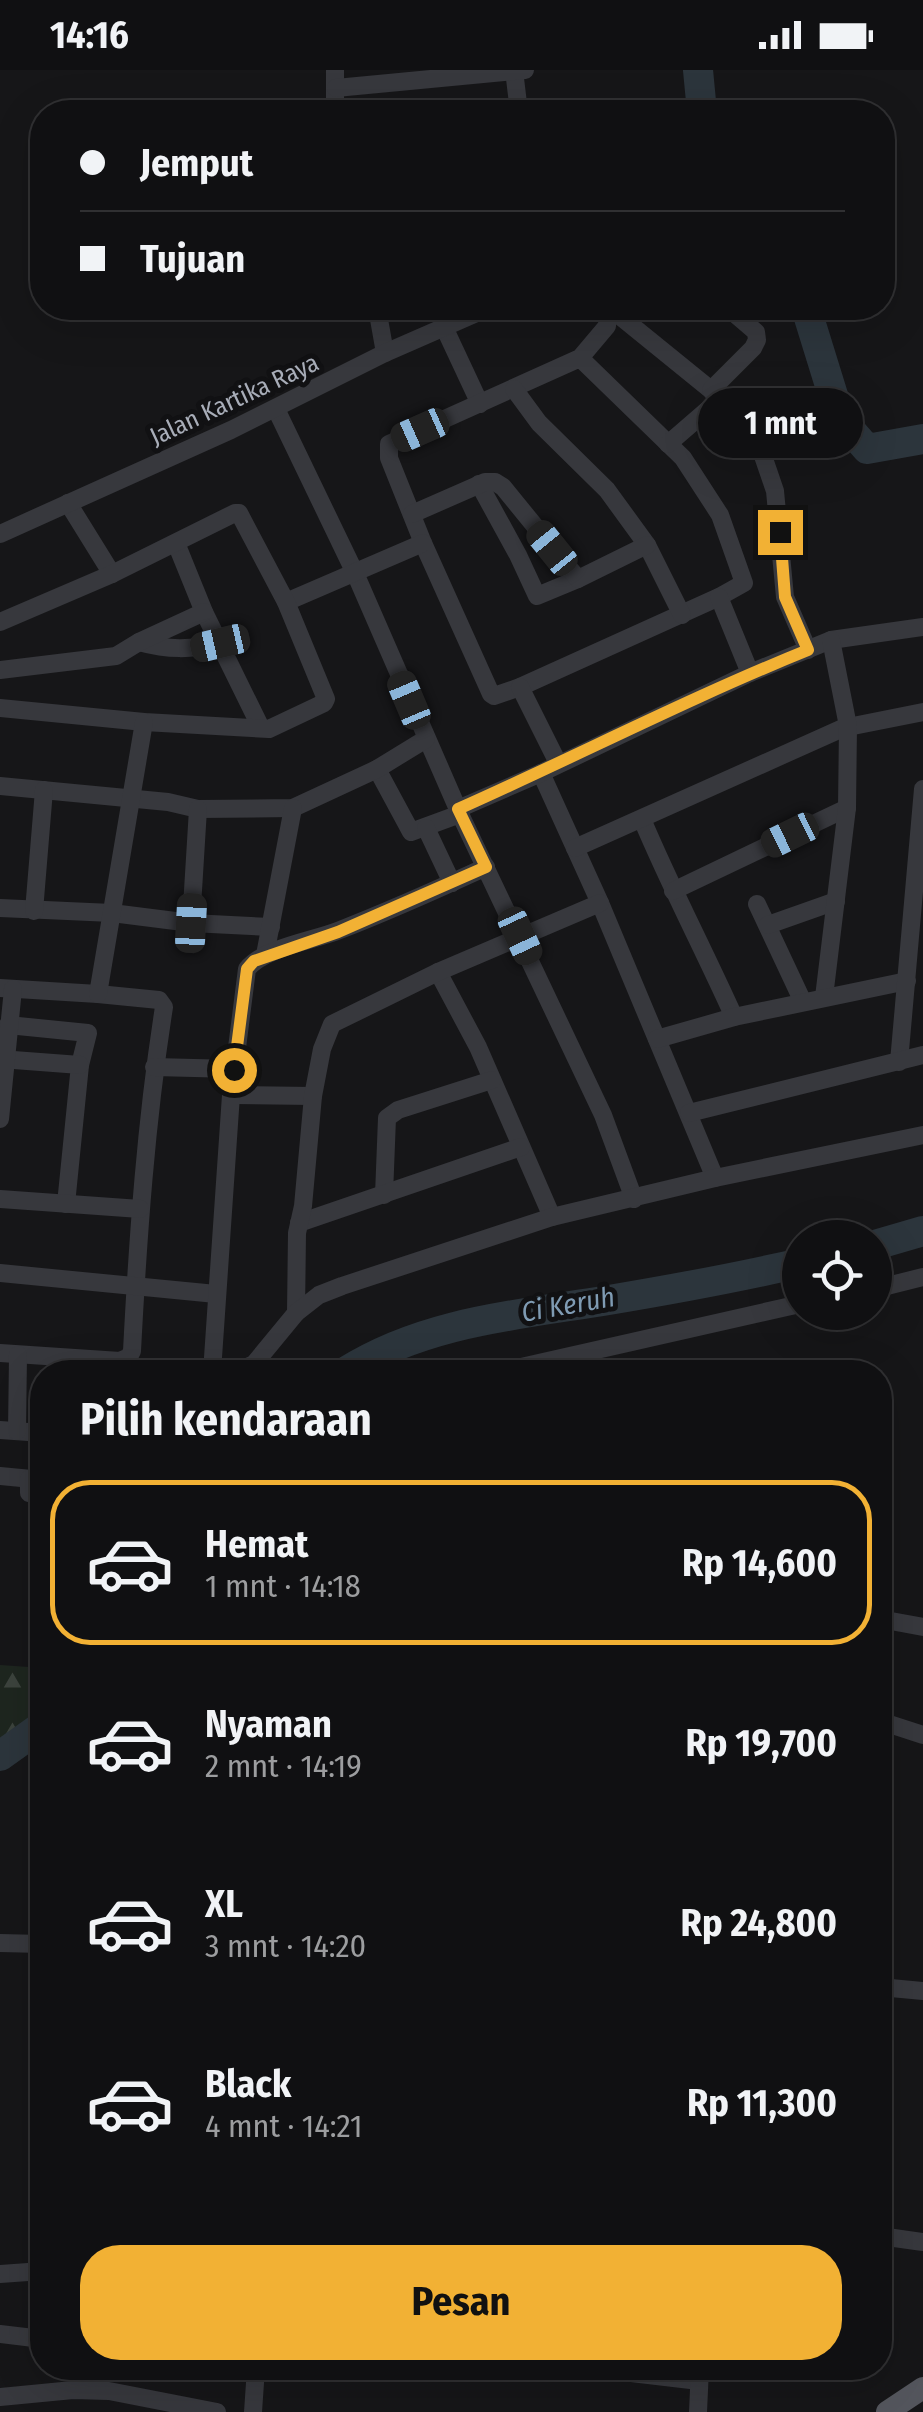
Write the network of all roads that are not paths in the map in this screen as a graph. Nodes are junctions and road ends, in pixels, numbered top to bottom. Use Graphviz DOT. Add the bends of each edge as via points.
graph roads {
  1 [pos="518,70"];
  2 [pos="336,79"];
  3 [pos="519,100"];
  4 [pos="379,320"];
  5 [pos="460,320"];
  6 [pos="608,320"];
  7 [pos="624,320"];
  8 [pos="742,320"];
  9 [pos="444,327"];
  10 [pos="385,353"];
  11 [pos="580,358"];
  12 [pos="514,388"];
  13 [pos="716,395"];
  14 [pos="480,404"];
  15 [pos="276,409"];
  16 [pos="668,444"];
  17 [pos="479,484"];
  18 [pos="68,503"];
  19 [pos="412,514"];
  20 [pos="0,534"];
  21 [pos="176,543"];
  22 [pos="424,543"];
  23 [pos="647,545"];
  24 [pos="354,573"];
  25 [pos="112,574"];
  26 [pos="578,579"];
  27 [pos="719,597"];
  28 [pos="286,602"];
  29 [pos="204,612"];
  30 [pos="682,614"];
  31 [pos="0,622"];
  32 [pos="923,627"];
  33 [pos="831,640"];
  34 [pos="138,642"];
  35 [pos="220,643"];
  36 [pos="808,650"];
  37 [pos="0,670"];
  38 [pos="750,673"];
  39 [pos="520,688"];
  40 [pos="0,708"];
  41 [pos="923,712"];
  42 [pos="144,722"];
  43 [pos="848,726"];
  44 [pos="262,728"];
  45 [pos="426,740"];
  46 [pos="549,768"];
  47 [pos="377,769"];
  48 [pos="0,786"];
  49 [pos="923,789"];
  50 [pos="44,790"];
  51 [pos="132,799"];
  52 [pos="292,808"];
  53 [pos="847,808"];
  54 [pos="198,809"];
  55 [pos="459,812"];
  56 [pos="642,819"];
  57 [pos="426,828"];
  58 [pos="575,848"];
  59 [pos="486,867"];
  60 [pos="452,883"];
  61 [pos="672,891"];
  62 [pos="836,901"];
  63 [pos="600,903"];
  64 [pos="757,904"];
  65 [pos="0,908"];
  66 [pos="34,911"];
  67 [pos="112,913"];
  68 [pos="191,923"];
  69 [pos="768,925"];
  70 [pos="271,928"];
  71 [pos="520,936"];
  72 [pos="266,956"];
  73 [pos="438,972"];
  74 [pos="906,981"];
  75 [pos="6,988"];
  76 [pos="98,994"];
  77 [pos="824,997"];
  78 [pos="803,1002"];
  79 [pos="734,1017"];
  80 [pos="8,1025"];
  81 [pos="657,1039"];
  82 [pos="923,1055"];
  83 [pos="3,1060"];
  84 [pos="899,1062"];
  85 [pos="80,1065"];
  86 [pos="154,1068"];
  87 [pos="234,1070"];
  88 [pos="492,1080"];
  89 [pos="231,1094"];
  90 [pos="313,1096"];
  91 [pos="689,1114"];
  92 [pos="0,1119"];
  93 [pos="923,1136"];
  94 [pos="521,1147"];
  95 [pos="716,1178"];
  96 [pos="384,1195"];
  97 [pos="0,1199"];
  98 [pos="634,1199"];
  99 [pos="66,1204"];
  100 [pos="140,1209"];
  101 [pos="552,1217"];
  102 [pos="299,1222"];
  103 [pos="0,1273"];
  104 [pos="923,1277"];
  105 [pos="892,1284"];
  106 [pos="135,1286"];
  107 [pos="216,1294"];
  108 [pos="782,1308"];
  109 [pos="296,1313"];
  110 [pos="9,1354"];
  111 [pos="104,1360"];
  112 [pos="123,1360"];
  113 [pos="213,1360"];
  114 [pos="257,1360"];
  115 [pos="552,1360"];
  116 [pos="8,1430"];
  117 [pos="0,1476"];
  118 [pos="30,1484"];
  119 [pos="892,1622"];
  120 [pos="923,1627"];
  121 [pos="892,1725"];
  122 [pos="923,1734"];
  123 [pos="0,1943"];
  124 [pos="30,1944"];
  125 [pos="892,1987"];
  126 [pos="923,1991"];
  127 [pos="892,2238"];
  128 [pos="923,2242"];
  129 [pos="30,2272"];
  130 [pos="0,2274"];
  131 [pos="0,2334"];
  132 [pos="30,2338"];
  133 [pos="255,2380"];
  134 [pos="699,2380"];
  135 [pos="923,2388"];
  136 [pos="0,2397"];
  137 [pos="217,2412"];
  138 [pos="253,2412"];
  139 [pos="698,2412"];
  140 [pos="887,2412"];
  1 -- 2 [label="street"];
  1 -- 3 [label="street"];
  4 -- 10 [label="street"];
  5 -- 9 [label="street, Jalan Kartika Raya"];
  6 -- 11 [label="street"];
  7 -- 13 [label="street"];
  8 -- 13 [label="street" via="756,340"];
  9 -- 10 [label="street, Jalan Kartika Raya"];
  9 -- 14 [label="street"];
  10 -- 15 [label="street, Jalan Kartika Raya"];
  11 -- 12 [label="street"];
  11 -- 16 [label="street"];
  12 -- 14 [label="street"];
  12 -- 23 [label="street" via="539,423 607,490"];
  13 -- 16 [label="street"];
  13 -- 36 [label="street" via="762,453 776,490 785,597"];
  14 -- 19 [label="street" via="389,444"];
  15 -- 18 [label="street, Jalan Kartika Raya"];
  15 -- 24 [label="street"];
  16 -- 27 [label="street" via="720,515 744,583"];
  17 -- 19 [label="street"];
  17 -- 26 [label="street" via="503,488"];
  17 -- 26 [label="street" via="537,596"];
  18 -- 20 [label="street, Jalan Kartika Raya"];
  18 -- 25 [label="street"];
  19 -- 22 [label="street"];
  21 -- 25 [label="street"];
  21 -- 28 [label="street" via="238,513"];
  21 -- 29 [label="street"];
  22 -- 24 [label="street"];
  22 -- 39 [label="street" via="491,694"];
  23 -- 26 [label="street"];
  23 -- 30 [label="street"];
  24 -- 28 [label="street"];
  24 -- 45 [label="street"];
  25 -- 31 [label="street"];
  27 -- 30 [label="street"];
  27 -- 38 [label="street"];
  28 -- 44 [label="street" via="326,699"];
  29 -- 34 [label="street"];
  29 -- 35 [label="street"];
  30 -- 39 [label="street"];
  32 -- 33 [label="street"];
  33 -- 36 [label="street"];
  33 -- 43 [label="street"];
  34 -- 35 [label="street" via="165,649"];
  34 -- 37 [label="street" via="116,656"];
  35 -- 44 [label="street"];
  36 -- 38 [label="street"];
  38 -- 46 [label="street"];
  39 -- 46 [label="street"];
  40 -- 42 [label="street"];
  41 -- 43 [label="street"];
  42 -- 44 [label="street"];
  42 -- 51 [label="street"];
  43 -- 53 [label="street"];
  43 -- 56 [label="street"];
  45 -- 47 [label="street"];
  45 -- 55 [label="street"];
  46 -- 55 [label="street"];
  46 -- 58 [label="street"];
  47 -- 52 [label="street"];
  47 -- 57 [label="street" via="410,832"];
  48 -- 50 [label="street"];
  49 -- 74 [label="street"];
  50 -- 51 [label="street"];
  50 -- 66 [label="street"];
  51 -- 54 [label="street"];
  51 -- 67 [label="street"];
  52 -- 54 [label="street"];
  52 -- 70 [label="street"];
  53 -- 61 [label="street"];
  53 -- 62 [label="street"];
  54 -- 68 [label="street"];
  55 -- 57 [label="street"];
  55 -- 59 [label="street"];
  56 -- 58 [label="street"];
  56 -- 61 [label="street"];
  57 -- 60 [label="street"];
  58 -- 63 [label="street"];
  59 -- 60 [label="street"];
  59 -- 71 [label="street"];
  60 -- 72 [label="street"];
  61 -- 79 [label="street"];
  62 -- 69 [label="street"];
  62 -- 77 [label="street"];
  63 -- 71 [label="street"];
  63 -- 81 [label="street"];
  64 -- 69 [label="street"];
  65 -- 66 [label="street"];
  66 -- 67 [label="street"];
  67 -- 68 [label="street"];
  67 -- 76 [label="street"];
  68 -- 70 [label="street"];
  69 -- 78 [label="street"];
  70 -- 72 [label="street"];
  71 -- 73 [label="street"];
  71 -- 98 [label="street" via="603,1114"];
  72 -- 87 [label="street" via="247,969"];
  73 -- 88 [label="street"];
  73 -- 90 [label="street" via="332,1024"];
  74 -- 77 [label="street"];
  74 -- 84 [label="street"];
  75 -- 76 [label="street"];
  75 -- 80 [label="street"];
  76 -- 86 [label="street" via="163,1003"];
  77 -- 78 [label="street"];
  78 -- 79 [label="street"];
  79 -- 81 [label="street"];
  80 -- 83 [label="street"];
  80 -- 85 [label="street" via="88,1033"];
  81 -- 91 [label="street"];
  82 -- 84 [label="street"];
  83 -- 85 [label="street"];
  83 -- 92 [label="street"];
  84 -- 91 [label="street"];
  85 -- 99 [label="street"];
  86 -- 87 [label="street"];
  86 -- 100 [label="street"];
  87 -- 89 [label="street"];
  88 -- 94 [label="street"];
  88 -- 96 [label="street" via="387,1118"];
  89 -- 90 [label="street"];
  89 -- 107 [label="street"];
  90 -- 102 [label="street"];
  91 -- 95 [label="street"];
  93 -- 95 [label="street"];
  94 -- 96 [label="street"];
  94 -- 101 [label="street"];
  95 -- 98 [label="street"];
  96 -- 102 [label="street"];
  97 -- 99 [label="street"];
  98 -- 101 [label="street"];
  99 -- 100 [label="street"];
  100 -- 106 [label="street"];
  101 -- 109 [label="street" via="342,1286"];
  102 -- 109 [label="street"];
  103 -- 106 [label="street"];
  104 -- 105 [label="street"];
  106 -- 107 [label="street"];
  106 -- 112 [label="street" via="132,1351"];
  107 -- 113 [label="street"];
  108 -- 115 [label="street"];
  109 -- 114 [label="street"];
  110 -- 111 [label="street"];
  110 -- 116 [label="street"];
  117 -- 118 [label="street"];
  119 -- 120 [label="street"];
  121 -- 122 [label="street"];
  123 -- 124 [label="street"];
  125 -- 126 [label="street"];
  127 -- 128 [label="street"];
  129 -- 130 [label="street"];
  131 -- 132 [label="street"];
  133 -- 138 [label="street"];
  134 -- 139 [label="street"];
  135 -- 140 [label="main road"];
  136 -- 137 [label="street" via="108,2392"];
}
